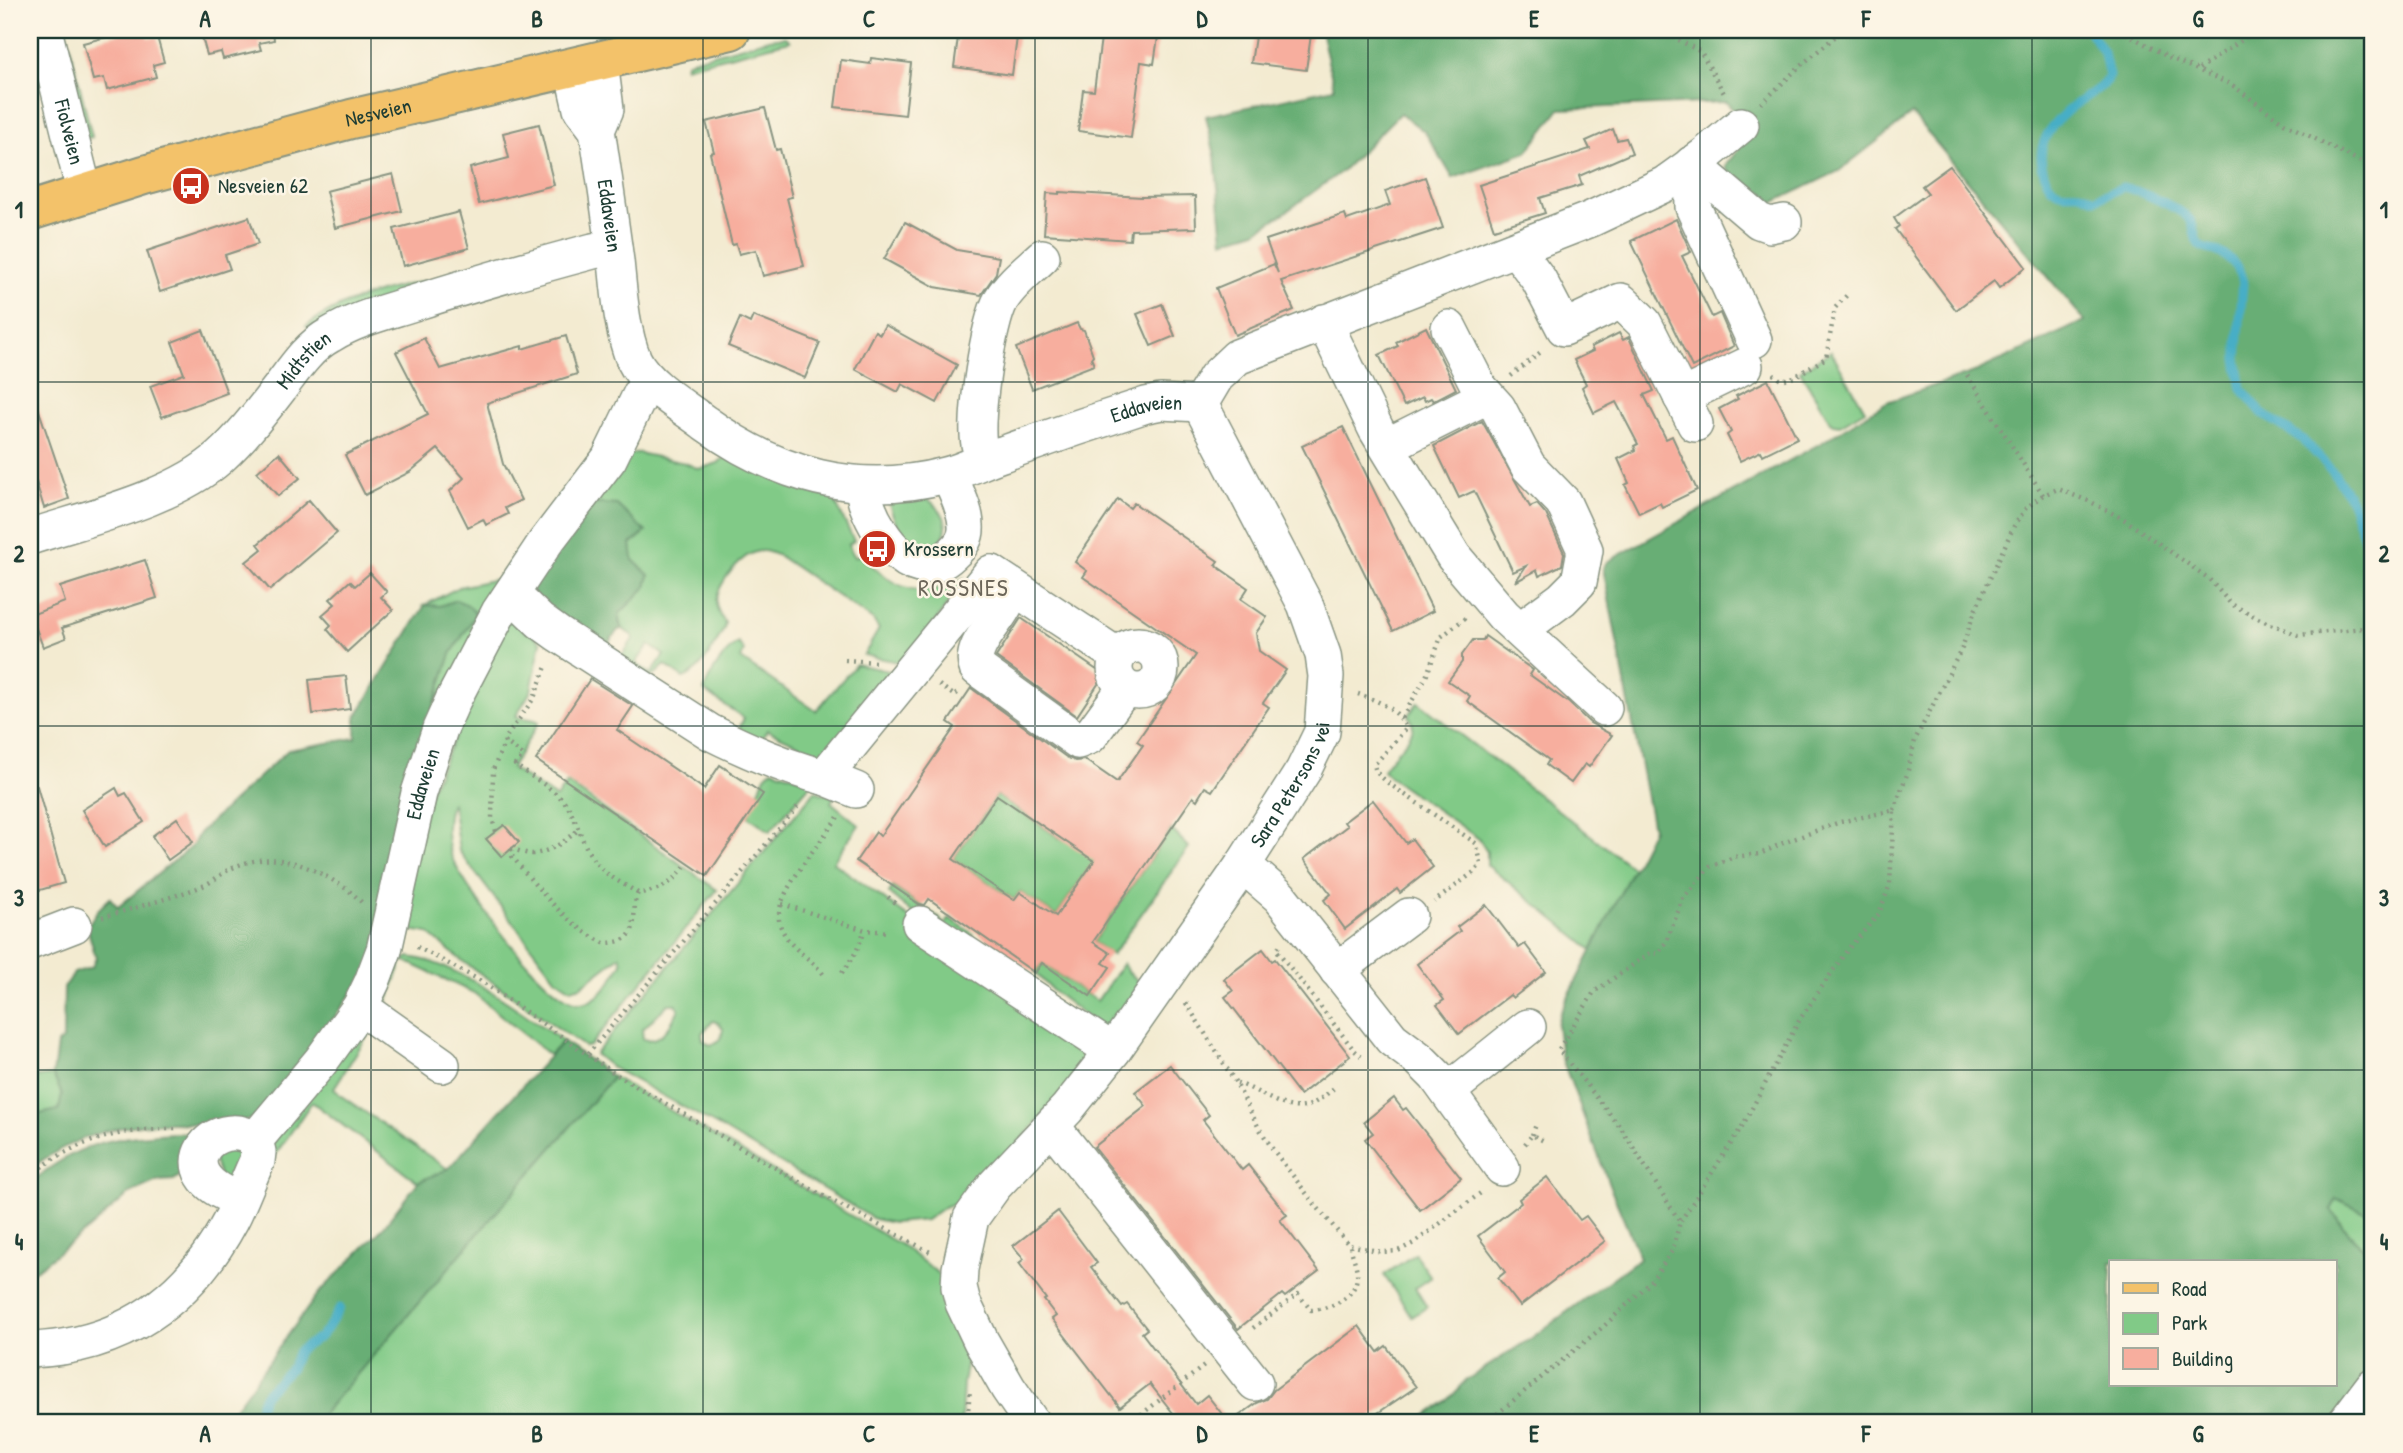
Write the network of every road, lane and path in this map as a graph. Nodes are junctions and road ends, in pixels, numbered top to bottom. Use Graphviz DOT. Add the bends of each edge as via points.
graph roads {
  1 [pos="44,30"];
  2 [pos="731,30"];
  3 [pos="1660,30"];
  4 [pos="1843,30"];
  5 [pos="2120,30"];
  6 [pos="2257,30"];
  7 [pos="586,66"];
  8 [pos="2199,69"];
  9 [pos="1741,125"];
  10 [pos="1692,164"];
  11 [pos="2373,168"];
  12 [pos="85,195"];
  13 [pos="30,211"];
  14 [pos="1784,222"];
  15 [pos="614,247"];
  16 [pos="1516,249"];
  17 [pos="1042,257"];
  18 [pos="1847,295"];
  19 [pos="1324,322"];
  20 [pos="1449,328"];
  21 [pos="1564,328"];
  22 [pos="1749,353"];
  23 [pos="1967,375"];
  24 [pos="648,379"];
  25 [pos="1488,396"];
  26 [pos="1200,404"];
  27 [pos="1387,446"];
  28 [pos="984,460"];
  29 [pos="949,475"];
  30 [pos="863,484"];
  31 [pos="2043,495"];
  32 [pos="30,537"];
  33 [pos="957,549"];
  34 [pos="1000,580"];
  35 [pos="512,594"];
  36 [pos="1488,598"];
  37 [pos="2373,627"];
  38 [pos="1520,630"];
  39 [pos="558,634"];
  40 [pos="1354,692"];
  41 [pos="1604,708"];
  42 [pos="1402,718"];
  43 [pos="504,741"];
  44 [pos="824,777"];
  45 [pos="856,790"];
  46 [pos="1894,810"];
  47 [pos="578,830"];
  48 [pos="496,831"];
  49 [pos="687,864"];
  50 [pos="1243,865"];
  51 [pos="638,893"];
  52 [pos="782,904"];
  53 [pos="1409,916"];
  54 [pos="920,924"];
  55 [pos="74,925"];
  56 [pos="865,930"];
  57 [pos="388,936"];
  58 [pos="30,942"];
  59 [pos="1337,970"];
  60 [pos="842,973"];
  61 [pos="823,974"];
  62 [pos="1165,978"];
  63 [pos="359,1007"];
  64 [pos="1528,1027"];
  65 [pos="1559,1049"];
  66 [pos="1113,1051"];
  67 [pos="588,1055"];
  68 [pos="442,1065"];
  69 [pos="1236,1083"];
  70 [pos="1335,1087"];
  71 [pos="1448,1091"];
  72 [pos="1537,1122"];
  73 [pos="1052,1126"];
  74 [pos="1532,1135"];
  75 [pos="212,1139"];
  76 [pos="255,1140"];
  77 [pos="1502,1168"];
  78 [pos="30,1176"];
  79 [pos="1476,1196"];
  80 [pos="239,1199"];
  81 [pos="1680,1222"];
  82 [pos="1349,1245"];
  83 [pos="960,1269"];
  84 [pos="1311,1310"];
  85 [pos="30,1350"];
  86 [pos="1192,1376"];
  87 [pos="1255,1383"];
  88 [pos="2373,1386"];
  89 [pos="1032,1423"];
  90 [pos="1130,1423"];
  91 [pos="1486,1423"];
  92 [pos="2345,1423"];
  1 -- 12 [label="street, Fiolveien"];
  2 -- 7 [label="main road, Nesveien"];
  3 -- 9 [label="path" via="1701,52"];
  4 -- 9 [label="path" via="1799,66"];
  5 -- 8 [label="path"];
  6 -- 8 [label="path"];
  7 -- 12 [label="main road, Nesveien" via="351,119"];
  7 -- 15 [label="street, Eddaveien" via="581,109 597,130"];
  8 -- 11 [label="path" via="2232,85 2284,123"];
  9 -- 10 [label="street, Eddaveien"];
  10 -- 14 [label="street" via="1759,221 1770,225"];
  10 -- 16 [label="street, Eddaveien" via="1665,184"];
  10 -- 22 [label="street" via="1693,207"];
  12 -- 13 [label="main road, Nesveien"];
  15 -- 24 [label="street, Eddaveien" via="629,345"];
  15 -- 32 [label="street, Midtstien" via="464,287 343,328 305,355 255,419 207,467 147,498"];
  16 -- 19 [label="street, Eddaveien"];
  16 -- 21 [label="street" via="1539,280"];
  17 -- 28 [label="street" via="1000,301 992,327 978,418"];
  18 -- 22 [label="path" via="1835,308 1826,358 1794,377 1781,380 1759,371 1750,375"];
  19 -- 26 [label="street, Eddaveien" via="1237,357 1216,377"];
  19 -- 27 [label="street"];
  20 -- 25 [label="street"];
  21 -- 22 [label="street" via="1621,301 1644,323 1688,411"];
  21 -- 25 [label="path" via="1560,337"];
  23 -- 31 [label="path"];
  24 -- 30 [label="street, Eddaveien" via="758,457 797,472"];
  24 -- 35 [label="street, Eddaveien" via="609,460"];
  25 -- 27 [label="street"];
  25 -- 38 [label="street" via="1528,466 1563,502 1585,550 1579,582"];
  26 -- 28 [label="street, Eddaveien" via="1146,405"];
  26 -- 50 [label="street, Sara Petersons vei" via="1305,604 1326,676 1322,732 1314,751"];
  27 -- 36 [label="street" via="1454,557"];
  28 -- 29 [label="street, Eddaveien"];
  29 -- 30 [label="street, Eddaveien" via="895,485"];
  29 -- 33 [label="street" via="966,527"];
  30 -- 33 [label="street" via="866,504 902,558 918,565 935,565"];
  31 -- 37 [label="path" via="2058,489 2125,520 2208,578 2231,604 2275,626 2298,635"];
  31 -- 46 [label="path" via="2026,508 2014,526 1962,648 1915,740"];
  33 -- 34 [label="street"];
  34 -- 34 [label="street" via="1006,602 980,644 977,668 1078,741 1090,736 1121,672"];
  34 -- 44 [label="street"];
  35 -- 39 [label="street"];
  35 -- 57 [label="street, Eddaveien" via="477,651 440,729 419,793"];
  36 -- 38 [label="street"];
  36 -- 42 [label="path" via="1441,637 1426,677"];
  38 -- 41 [label="street"];
  39 -- 43 [label="path" via="534,698"];
  39 -- 44 [label="street" via="710,732"];
  40 -- 42 [label="path"];
  42 -- 53 [label="path" via="1406,729 1378,759 1376,772 1477,844 1481,864 1436,901"];
  43 -- 47 [label="path" via="523,755 515,765 561,798"];
  43 -- 48 [label="path" via="493,770"];
  44 -- 45 [label="street"];
  44 -- 67 [label="path"];
  45 -- 52 [label="path"];
  46 -- 65 [label="path" via="1840,822 1760,854 1734,857 1710,867 1683,899 1658,954 1650,953 1594,992"];
  46 -- 81 [label="path" via="1890,884 1879,914 1848,949 1801,1019 1743,1125"];
  47 -- 51 [label="path" via="604,872"];
  47 -- 51 [label="path" via="554,847 531,854 511,849 512,856 566,915 604,943 633,929"];
  49 -- 51 [label="path" via="666,886"];
  50 -- 59 [label="street" via="1280,897"];
  50 -- 62 [label="street, Sara Petersons vei"];
  52 -- 56 [label="path"];
  52 -- 61 [label="path" via="778,919 784,933"];
  53 -- 59 [label="street"];
  54 -- 56 [label="path" via="905,931"];
  54 -- 66 [label="street"];
  55 -- 57 [label="path" via="178,895 206,885 231,868 264,859 291,860 354,893"];
  55 -- 58 [label="street"];
  56 -- 60 [label="path"];
  57 -- 63 [label="street, Eddaveien"];
  57 -- 67 [label="path" via="481,981"];
  59 -- 71 [label="street" via="1392,1039 1420,1060"];
  62 -- 66 [label="street, Sara Petersons vei"];
  62 -- 69 [label="path" via="1177,989"];
  63 -- 68 [label="street"];
  63 -- 76 [label="street, Eddaveien" via="321,1062"];
  64 -- 65 [label="path"];
  64 -- 71 [label="street"];
  65 -- 81 [label="path" via="1621,1128"];
  66 -- 73 [label="street, Sara Petersons vei"];
  67 -- 83 [label="path" via="825,1197"];
  69 -- 70 [label="path" via="1298,1107 1308,1107"];
  69 -- 82 [label="path" via="1274,1151"];
  71 -- 77 [label="street"];
  72 -- 74 [label="path"];
  73 -- 83 [label="street, Sara Petersons vei" via="978,1206"];
  73 -- 87 [label="street"];
  75 -- 76 [label="street" via="233,1132"];
  75 -- 78 [label="path" via="201,1130 186,1129 107,1135 69,1149"];
  75 -- 80 [label="street" via="201,1154 200,1172 215,1189"];
  76 -- 80 [label="street" via="257,1161"];
  79 -- 82 [label="path" via="1398,1251"];
  80 -- 85 [label="street" via="231,1220 202,1263 160,1308 93,1340"];
  81 -- 91 [label="path" via="1672,1251 1651,1282"];
  82 -- 84 [label="path" via="1357,1271 1352,1293 1333,1306"];
  83 -- 89 [label="street, Sara Petersons vei" via="959,1287 969,1319"];
  86 -- 90 [label="path"];
  88 -- 92 [label="street"];
}
